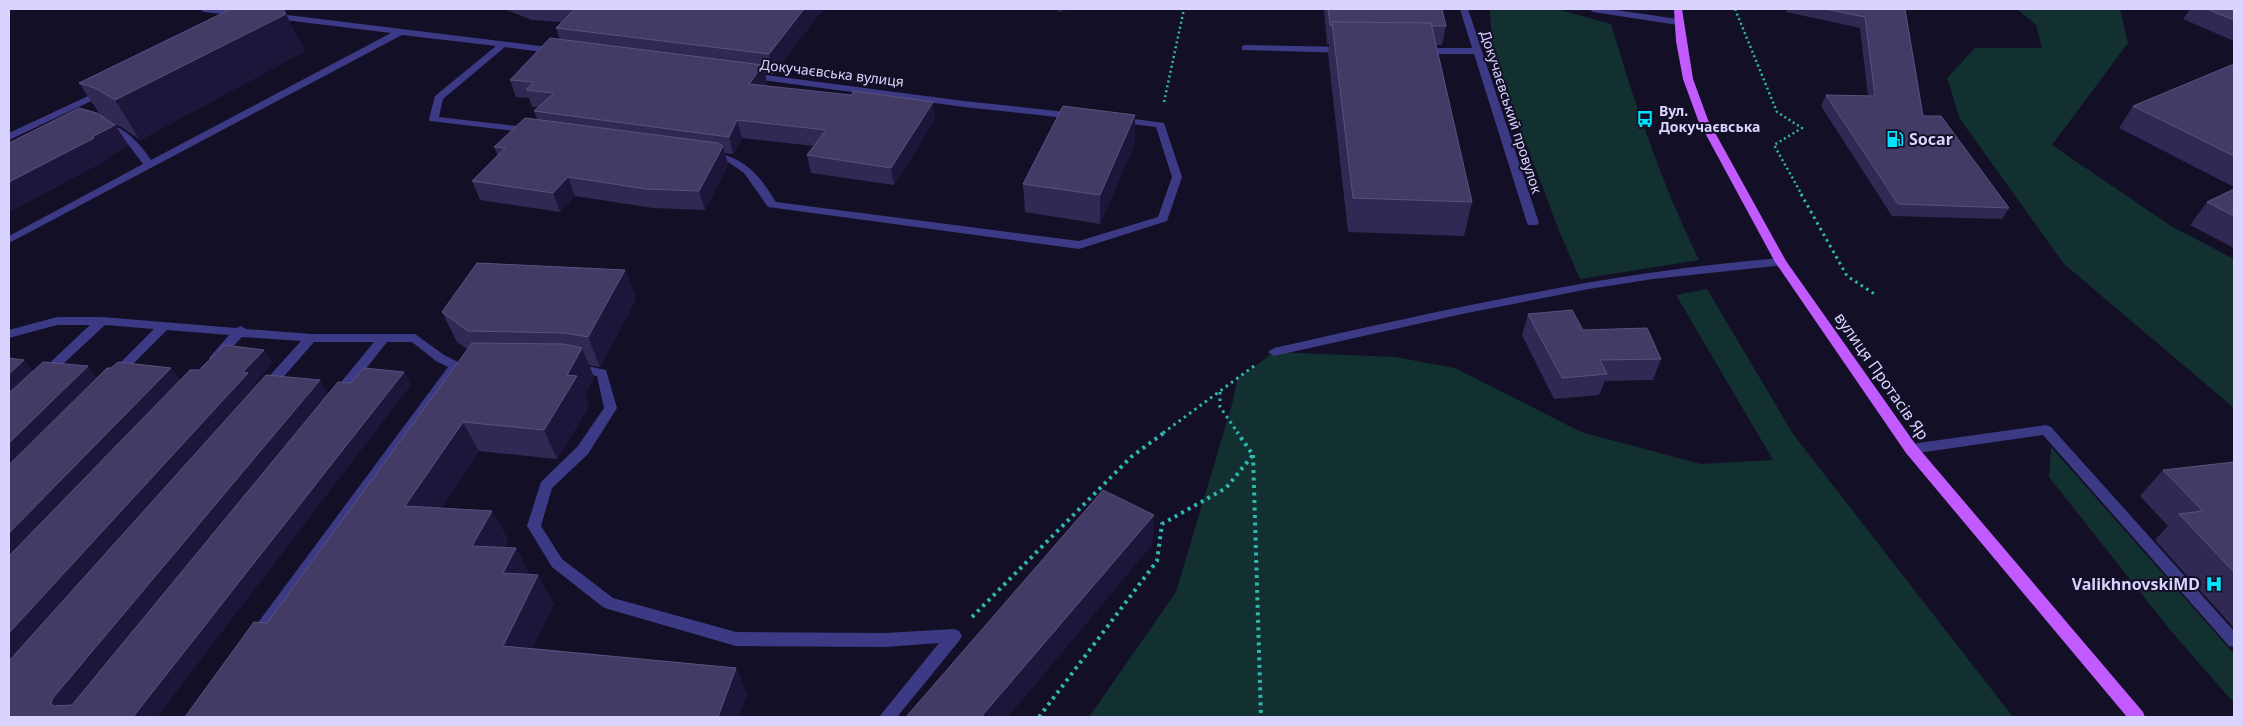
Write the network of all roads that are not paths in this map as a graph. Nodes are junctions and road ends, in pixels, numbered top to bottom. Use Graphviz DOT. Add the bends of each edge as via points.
graph roads {
  1 [pos="204,9"];
  2 [pos="278,9"];
  3 [pos="1464,9"];
  4 [pos="1594,9"];
  5 [pos="1678,9"];
  6 [pos="257,14"];
  7 [pos="1678,22"];
  8 [pos="400,32"];
  9 [pos="504,44"];
  10 [pos="1245,48"];
  11 [pos="1351,50"];
  12 [pos="1409,50"];
  13 [pos="1477,52"];
  14 [pos="572,53"];
  15 [pos="739,75"];
  16 [pos="113,87"];
  17 [pos="59,112"];
  18 [pos="1081,116"];
  19 [pos="78,118"];
  20 [pos="1111,120"];
  21 [pos="96,124"];
  22 [pos="540,132"];
  23 [pos="9,137"];
  24 [pos="698,153"];
  25 [pos="149,165"];
  26 [pos="1533,224"];
  27 [pos="9,240"];
  28 [pos="1781,262"];
  29 [pos="102,321"];
  30 [pos="164,326"];
  31 [pos="241,330"];
  32 [pos="9,334"];
  33 [pos="311,338"];
  34 [pos="383,339"];
  35 [pos="1274,352"];
  36 [pos="206,366"];
  37 [pos="456,366"];
  38 [pos="483,367"];
  39 [pos="567,368"];
  40 [pos="37,381"];
  41 [pos="108,382"];
  42 [pos="259,396"];
  43 [pos="327,409"];
  44 [pos="1911,448"];
  45 [pos="2234,641"];
  46 [pos="249,645"];
  47 [pos="887,717"];
  48 [pos="2137,717"];
  1 -- 6 [label="street"];
  2 -- 6 [label="street"];
  3 -- 13 [label="street, Докучаєвський провулок"];
  4 -- 7 [label="street"];
  5 -- 7 [label="main road, вулиця Протасів Яр"];
  6 -- 8 [label="street"];
  7 -- 28 [label="main road, вулиця Протасів Яр" via="1688,79 1703,120"];
  8 -- 9 [label="street"];
  8 -- 25 [label="street"];
  9 -- 14 [label="street"];
  9 -- 22 [label="street" via="438,98 434,119"];
  10 -- 11 [label="street"];
  12 -- 13 [label="street"];
  13 -- 26 [label="street, Докучаєвський провулок"];
  15 -- 18 [label="street, Докучаєвська вулиця"];
  16 -- 17 [label="street"];
  17 -- 19 [label="street"];
  17 -- 23 [label="street"];
  20 -- 24 [label="street" via="1160,125 1177,177 1164,219 1079,245 772,205 754,175 727,156"];
  21 -- 25 [label="street" via="115,130 138,145"];
  25 -- 27 [label="street"];
  28 -- 35 [label="street" via="1738,264 1560,290"];
  28 -- 44 [label="main road, вулиця Протасів Яр"];
  29 -- 30 [label="street"];
  29 -- 32 [label="street" via="57,321"];
  29 -- 40 [label="street"];
  30 -- 31 [label="street"];
  30 -- 41 [label="street"];
  31 -- 33 [label="street"];
  31 -- 36 [label="street"];
  33 -- 34 [label="street"];
  33 -- 42 [label="street"];
  34 -- 37 [label="street" via="415,338"];
  34 -- 43 [label="street"];
  37 -- 38 [label="street"];
  37 -- 46 [label="street"];
  39 -- 47 [label="street" via="602,373 611,408 583,450 546,486 534,526 556,563 608,603 736,639 885,640 954,636"];
  44 -- 45 [label="street" via="2046,430"];
  44 -- 48 [label="main road, вулиця Протасів Яр"];
}
